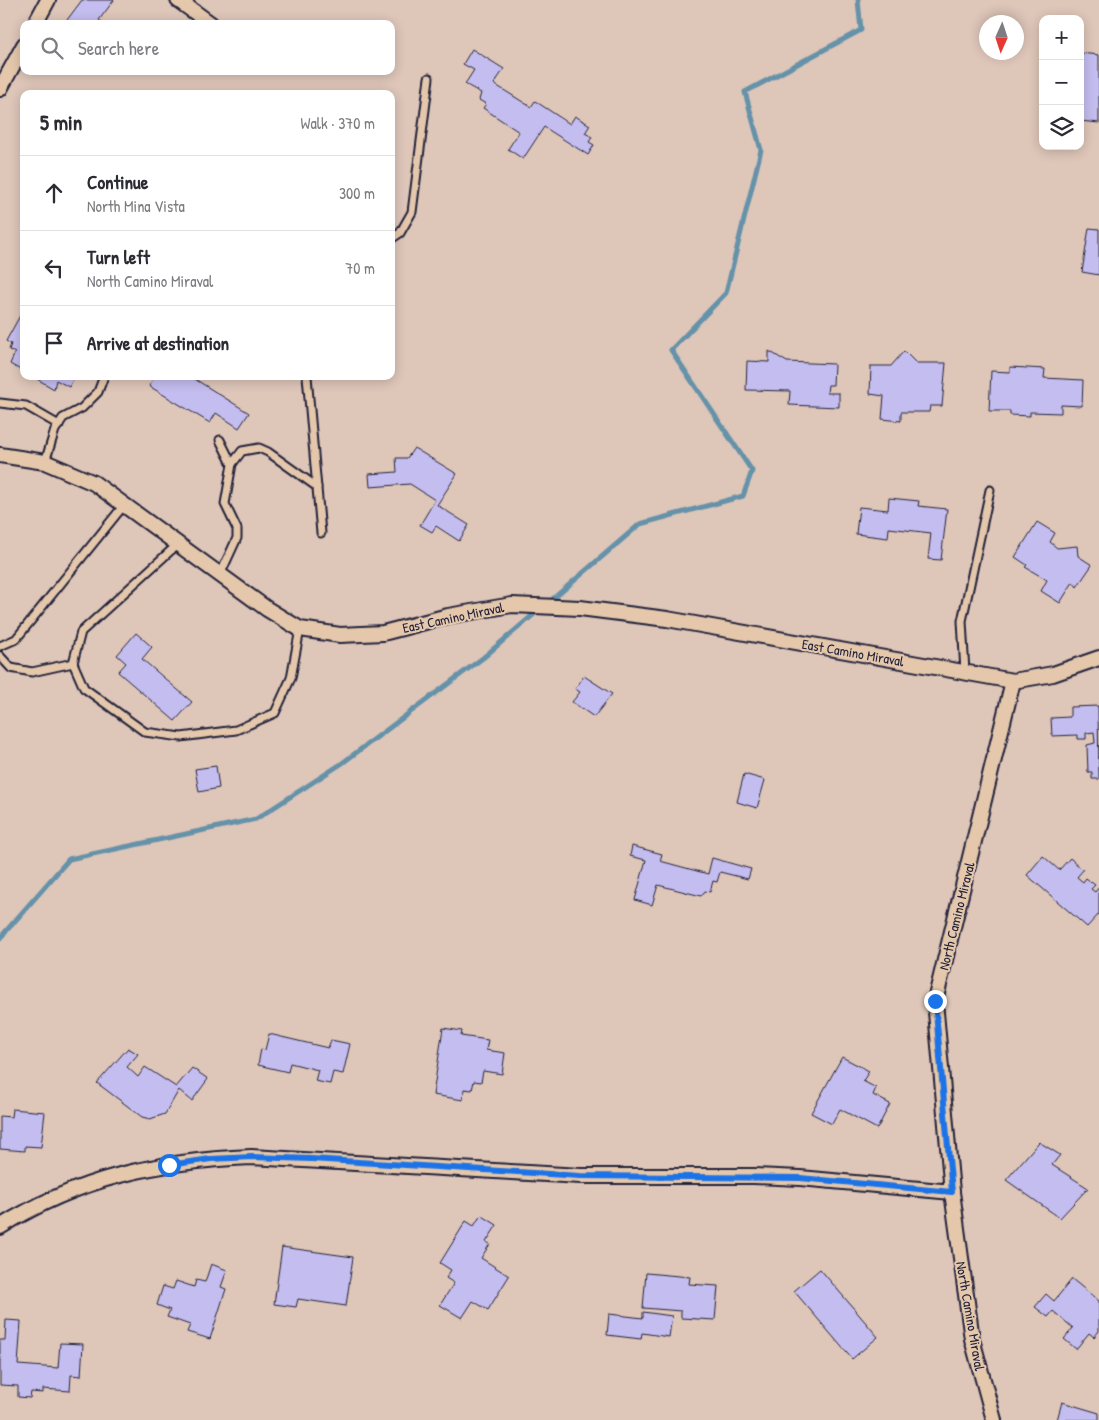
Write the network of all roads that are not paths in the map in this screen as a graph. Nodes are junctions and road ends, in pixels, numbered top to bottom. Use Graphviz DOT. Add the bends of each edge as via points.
graph roads {
  1 [pos="48,0"];
  2 [pos="178,0"];
  3 [pos="37,20"];
  4 [pos="206,20"];
  5 [pos="20,52"];
  6 [pos="429,78"];
  7 [pos="0,89"];
  8 [pos="395,236"];
  9 [pos="102,380"];
  10 [pos="307,380"];
  11 [pos="0,403"];
  12 [pos="59,425"];
  13 [pos="220,440"];
  14 [pos="0,456"];
  15 [pos="45,462"];
  16 [pos="232,464"];
  17 [pos="317,487"];
  18 [pos="990,490"];
  19 [pos="124,505"];
  20 [pos="321,533"];
  21 [pos="178,544"];
  22 [pos="220,575"];
  23 [pos="300,629"];
  24 [pos="0,646"];
  25 [pos="0,656"];
  26 [pos="1099,658"];
  27 [pos="73,662"];
  28 [pos="965,672"];
  29 [pos="1013,681"];
  30 [pos="952,1192"];
  31 [pos="0,1227"];
  32 [pos="994,1420"];
  1 -- 3 [label="street"];
  2 -- 4 [label="street"];
  5 -- 7 [label="street"];
  6 -- 8 [label="lane" via="412,212"];
  9 -- 12 [label="lane" via="98,392"];
  10 -- 17 [label="lane"];
  11 -- 12 [label="lane" via="26,406"];
  12 -- 15 [label="lane"];
  13 -- 16 [label="lane"];
  14 -- 15 [label="street, East Camino Miraval"];
  15 -- 19 [label="street, East Camino Miraval" via="94,483"];
  16 -- 17 [label="lane" via="242,451 259,448"];
  16 -- 22 [label="lane" via="225,504 237,529 237,538"];
  17 -- 20 [label="lane"];
  18 -- 28 [label="lane" via="962,621"];
  19 -- 21 [label="street, East Camino Miraval"];
  19 -- 24 [label="lane" via="16,640"];
  21 -- 22 [label="street, East Camino Miraval"];
  21 -- 27 [label="lane" via="81,632"];
  22 -- 23 [label="street, East Camino Miraval"];
  23 -- 27 [label="lane" via="291,678 275,713 236,730 181,737 145,732 84,688"];
  23 -- 28 [label="street, East Camino Miraval" via="340,635 383,633 448,616 512,605 580,608 667,619"];
  25 -- 27 [label="lane" via="11,668 32,672"];
  26 -- 29 [label="street" via="1053,674"];
  28 -- 29 [label="street, East Camino Miraval"];
  29 -- 30 [label="street, North Camino Miraval" via="935,1001"];
  30 -- 31 [label="street" via="800,1178 580,1176 252,1157 194,1162 100,1179 68,1190"];
  30 -- 32 [label="street, North Camino Miraval" via="972,1339"];
}
